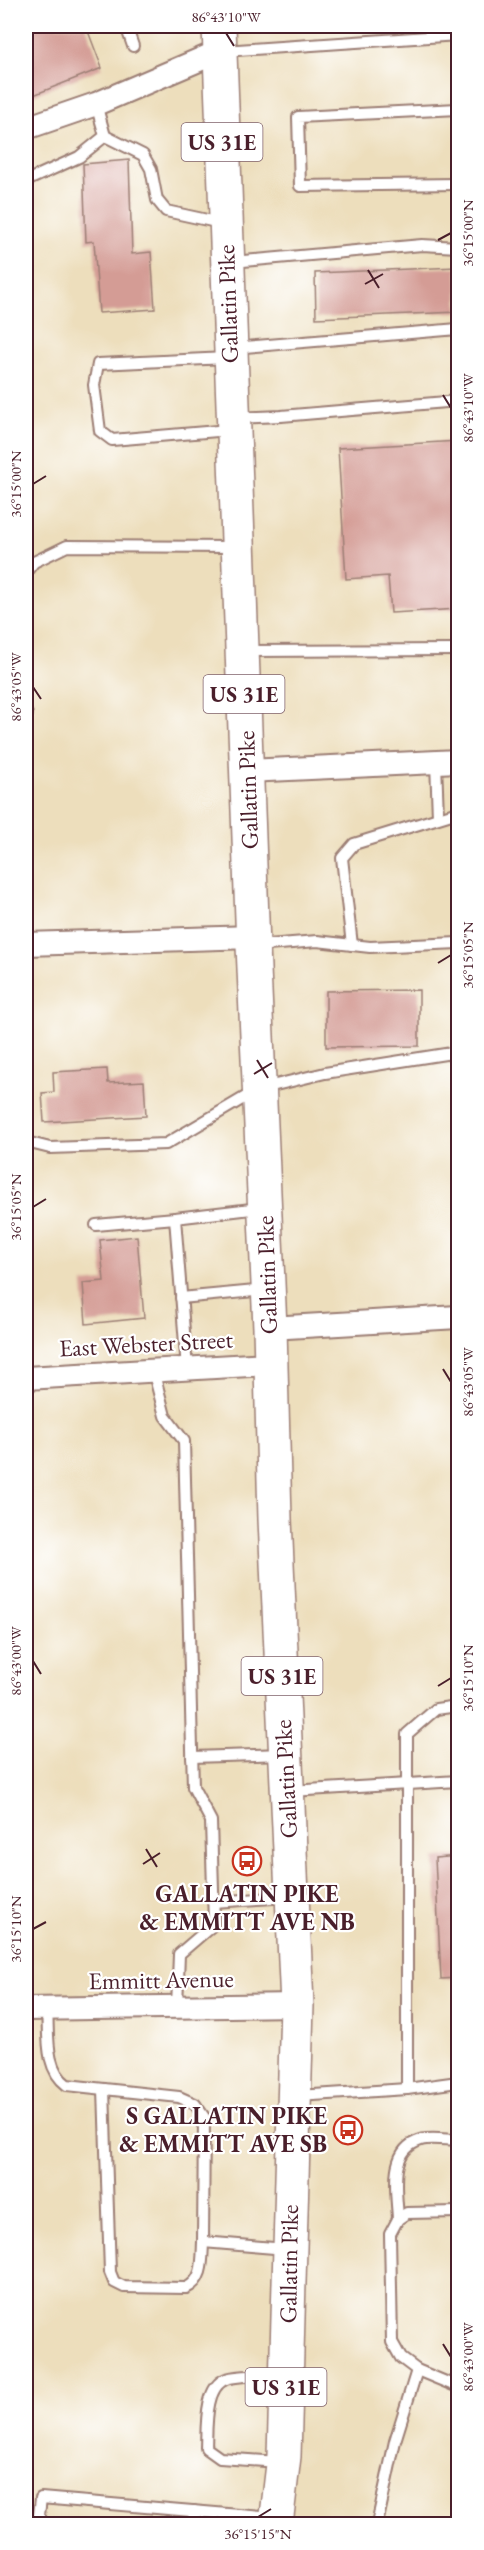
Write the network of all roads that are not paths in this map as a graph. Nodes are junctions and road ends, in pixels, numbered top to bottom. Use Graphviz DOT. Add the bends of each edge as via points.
graph roads {
  1 [pos="126,26"];
  2 [pos="459,35"];
  3 [pos="219,38"];
  4 [pos="133,46"];
  5 [pos="96,104"];
  6 [pos="459,109"];
  7 [pos="26,128"];
  8 [pos="105,136"];
  9 [pos="26,181"];
  10 [pos="459,184"];
  11 [pos="224,224"];
  12 [pos="459,248"];
  13 [pos="226,262"];
  14 [pos="459,329"];
  15 [pos="230,353"];
  16 [pos="459,401"];
  17 [pos="233,424"];
  18 [pos="238,547"];
  19 [pos="26,572"];
  20 [pos="459,650"];
  21 [pos="242,651"];
  22 [pos="459,761"];
  23 [pos="436,762"];
  24 [pos="247,771"];
  25 [pos="459,812"];
  26 [pos="438,818"];
  27 [pos="253,941"];
  28 [pos="459,943"];
  29 [pos="26,944"];
  30 [pos="352,945"];
  31 [pos="459,1052"];
  32 [pos="259,1089"];
  33 [pos="26,1142"];
  34 [pos="265,1208"];
  35 [pos="175,1218"];
  36 [pos="96,1226"];
  37 [pos="268,1290"];
  38 [pos="181,1298"];
  39 [pos="459,1317"];
  40 [pos="270,1328"];
  41 [pos="269,1364"];
  42 [pos="187,1369"];
  43 [pos="153,1370"];
  44 [pos="26,1377"];
  45 [pos="459,1706"];
  46 [pos="285,1754"];
  47 [pos="192,1757"];
  48 [pos="459,1781"];
  49 [pos="408,1784"];
  50 [pos="287,1792"];
  51 [pos="291,1896"];
  52 [pos="213,1902"];
  53 [pos="297,2005"];
  54 [pos="177,2007"];
  55 [pos="36,2008"];
  56 [pos="459,2082"];
  57 [pos="104,2089"];
  58 [pos="407,2089"];
  59 [pos="294,2097"];
  60 [pos="459,2139"];
  61 [pos="459,2212"];
  62 [pos="398,2219"];
  63 [pos="203,2242"];
  64 [pos="290,2250"];
  65 [pos="417,2370"];
  66 [pos="286,2375"];
  67 [pos="459,2387"];
  68 [pos="284,2463"];
  69 [pos="194,2511"];
  70 [pos="276,2522"];
  71 [pos="38,2524"];
  72 [pos="193,2524"];
  73 [pos="377,2524"];
  1 -- 4 [label="lane"];
  2 -- 3 [label="lane"];
  3 -- 5 [label="street"];
  3 -- 11 [label="main road, Gallatin Pike / US 31E"];
  5 -- 7 [label="street"];
  5 -- 8 [label="lane"];
  6 -- 10 [label="lane" via="298,117 300,186"];
  8 -- 9 [label="lane" via="79,157"];
  8 -- 11 [label="lane" via="143,155 151,169 157,200 166,211"];
  11 -- 13 [label="main road, Gallatin Pike / US 31E"];
  12 -- 13 [label="lane" via="422,245"];
  13 -- 15 [label="main road, Gallatin Pike / US 31E"];
  14 -- 15 [label="lane"];
  15 -- 17 [label="main road, Gallatin Pike / US 31E"];
  15 -- 17 [label="lane" via="98,364 94,384 100,431 112,440"];
  16 -- 17 [label="lane" via="281,416"];
  17 -- 18 [label="main road, Gallatin Pike / US 31E"];
  18 -- 19 [label="lane" via="67,546 34,562"];
  18 -- 21 [label="main road, Gallatin Pike / US 31E"];
  20 -- 21 [label="lane"];
  21 -- 24 [label="main road, Gallatin Pike / US 31E"];
  22 -- 23 [label="street"];
  23 -- 24 [label="street"];
  23 -- 26 [label="lane"];
  24 -- 27 [label="main road, Gallatin Pike / US 31E"];
  25 -- 26 [label="lane"];
  26 -- 30 [label="lane" via="354,844 342,858"];
  27 -- 29 [label="street"];
  27 -- 30 [label="lane"];
  27 -- 32 [label="main road, Gallatin Pike / US 31E"];
  28 -- 30 [label="lane"];
  31 -- 32 [label="lane" via="325,1073"];
  32 -- 33 [label="lane" via="166,1143 50,1148"];
  32 -- 34 [label="main road, Gallatin Pike / US 31E"];
  34 -- 35 [label="lane"];
  34 -- 37 [label="main road, Gallatin Pike / US 31E"];
  35 -- 36 [label="lane"];
  35 -- 38 [label="lane"];
  37 -- 38 [label="lane"];
  37 -- 40 [label="main road, Gallatin Pike / US 31E"];
  38 -- 42 [label="lane"];
  39 -- 40 [label="street"];
  40 -- 41 [label="main road, Gallatin Pike / US 31E"];
  41 -- 42 [label="street, East Webster Street"];
  41 -- 46 [label="main road, Gallatin Pike / US 31E"];
  42 -- 43 [label="street, East Webster Street"];
  43 -- 44 [label="street, East Webster Street"];
  43 -- 47 [label="lane" via="165,1416 184,1441"];
  45 -- 49 [label="lane" via="436,1709 407,1734"];
  46 -- 47 [label="lane"];
  46 -- 50 [label="main road, Gallatin Pike / US 31E"];
  47 -- 52 [label="lane" via="193,1787 210,1821"];
  48 -- 49 [label="lane"];
  49 -- 50 [label="lane"];
  49 -- 58 [label="lane"];
  50 -- 51 [label="main road, Gallatin Pike / US 31E"];
  51 -- 52 [label="lane"];
  51 -- 53 [label="main road, Gallatin Pike / US 31E"];
  52 -- 54 [label="lane" via="214,1924 179,1954"];
  53 -- 54 [label="street, Emmitt Avenue"];
  53 -- 59 [label="main road, Gallatin Pike / US 31E"];
  54 -- 55 [label="street, Emmitt Avenue"];
  55 -- 57 [label="lane" via="57,2078 67,2085"];
  56 -- 58 [label="lane"];
  57 -- 63 [label="lane" via="179,2097 195,2104 204,2117"];
  57 -- 63 [label="lane" via="110,2272 114,2282 124,2287 186,2288 201,2273"];
  58 -- 59 [label="lane"];
  59 -- 64 [label="main road, Gallatin Pike / US 31E"];
  60 -- 62 [label="lane" via="420,2140 402,2152 396,2167"];
  61 -- 62 [label="lane" via="407,2213"];
  62 -- 65 [label="lane" via="390,2234 392,2342 401,2358"];
  63 -- 64 [label="lane"];
  64 -- 66 [label="main road, Gallatin Pike / US 31E"];
  65 -- 67 [label="lane"];
  65 -- 73 [label="lane" via="395,2441"];
  66 -- 68 [label="main road, Gallatin Pike / US 31E"];
  66 -- 68 [label="lane" via="226,2378 217,2385 208,2406 206,2448 220,2458"];
  68 -- 70 [label="main road, Gallatin Pike / US 31E"];
  69 -- 70 [label="lane"];
  69 -- 71 [label="lane" via="41,2498"];
  69 -- 72 [label="lane"];
}
